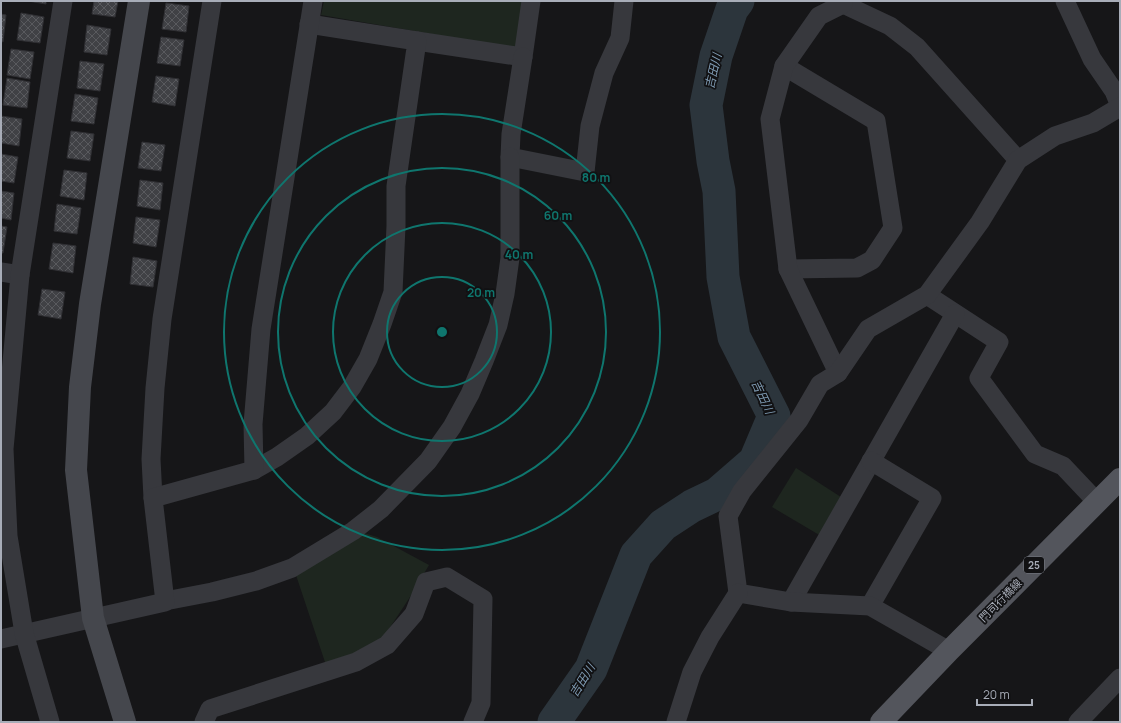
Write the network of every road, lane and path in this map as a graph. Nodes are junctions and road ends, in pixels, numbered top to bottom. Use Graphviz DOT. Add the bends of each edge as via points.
graph roads {
  1 [pos="63,1"];
  2 [pos="139,1"];
  3 [pos="212,1"];
  4 [pos="313,1"];
  5 [pos="531,1"];
  6 [pos="624,1"];
  7 [pos="1065,1"];
  8 [pos="841,3"];
  9 [pos="309,24"];
  10 [pos="417,41"];
  11 [pos="523,57"];
  12 [pos="784,66"];
  13 [pos="1120,107"];
  14 [pos="510,157"];
  15 [pos="1018,160"];
  16 [pos="788,269"];
  17 [pos="1,272"];
  18 [pos="20,275"];
  19 [pos="927,295"];
  20 [pos="955,314"];
  21 [pos="838,372"];
  22 [pos="872,461"];
  23 [pos="254,470"];
  24 [pos="1120,479"];
  25 [pos="153,498"];
  26 [pos="1097,502"];
  27 [pos="738,593"];
  28 [pos="165,601"];
  29 [pos="791,602"];
  30 [pos="870,606"];
  31 [pos="93,618"];
  32 [pos="24,633"];
  33 [pos="1,639"];
  34 [pos="949,651"];
  35 [pos="1120,678"];
  36 [pos="890,719"];
  37 [pos="50,722"];
  38 [pos="125,722"];
  39 [pos="204,722"];
  40 [pos="473,722"];
  41 [pos="676,722"];
  42 [pos="1078,722"];
  1 -- 18 [label="street"];
  2 -- 31 [label="street" via="90,304 80,387 76,470"];
  3 -- 25 [label="street" via="162,319 151,459"];
  4 -- 9 [label="street"];
  5 -- 11 [label="street"];
  6 -- 14 [label="street" via="620,38 604,73 590,126 585,172"];
  7 -- 13 [label="street" via="1092,59 1114,91"];
  8 -- 12 [label="street" via="819,16"];
  8 -- 15 [label="street" via="890,26 917,47"];
  9 -- 10 [label="street"];
  9 -- 23 [label="street" via="261,329 253,424"];
  10 -- 11 [label="street"];
  10 -- 23 [label="street" via="396,186 393,292 382,324 368,359 352,387 333,412 307,436 278,457"];
  11 -- 14 [label="street"];
  12 -- 16 [label="street" via="770,119"];
  12 -- 16 [label="street" via="876,120 893,228 872,260 857,268"];
  13 -- 15 [label="street" via="1093,122 1055,136"];
  14 -- 28 [label="street" via="510,258 498,325 470,394 452,427 428,461 381,509 353,531 292,568 256,581"];
  15 -- 19 [label="street" via="980,222"];
  16 -- 21 [label="street"];
  17 -- 18 [label="street"];
  18 -- 32 [label="street" via="4,449 8,536"];
  19 -- 20 [label="street"];
  19 -- 21 [label="street" via="868,330"];
  20 -- 22 [label="street"];
  20 -- 26 [label="street" via="999,342 979,378 1035,454 1063,466"];
  21 -- 27 [label="street" via="820,384 799,420 742,491 728,516"];
  22 -- 29 [label="street"];
  22 -- 30 [label="street" via="932,498"];
  23 -- 25 [label="street"];
  24 -- 26 [label="main road, 門司行橋線 / 25"];
  25 -- 28 [label="street"];
  26 -- 34 [label="main road, 門司行橋線 / 25"];
  27 -- 29 [label="street"];
  27 -- 41 [label="street" via="710,637 692,672"];
  28 -- 31 [label="street"];
  29 -- 30 [label="street"];
  30 -- 34 [label="street"];
  31 -- 32 [label="street"];
  31 -- 38 [label="street"];
  32 -- 33 [label="street"];
  32 -- 37 [label="street"];
  34 -- 36 [label="main road, 門司行橋線 / 25"];
  35 -- 42 [label="street"];
  39 -- 40 [label="street" via="210,709 356,662 387,645 414,614 426,582 447,577 483,599 481,703"];
}
